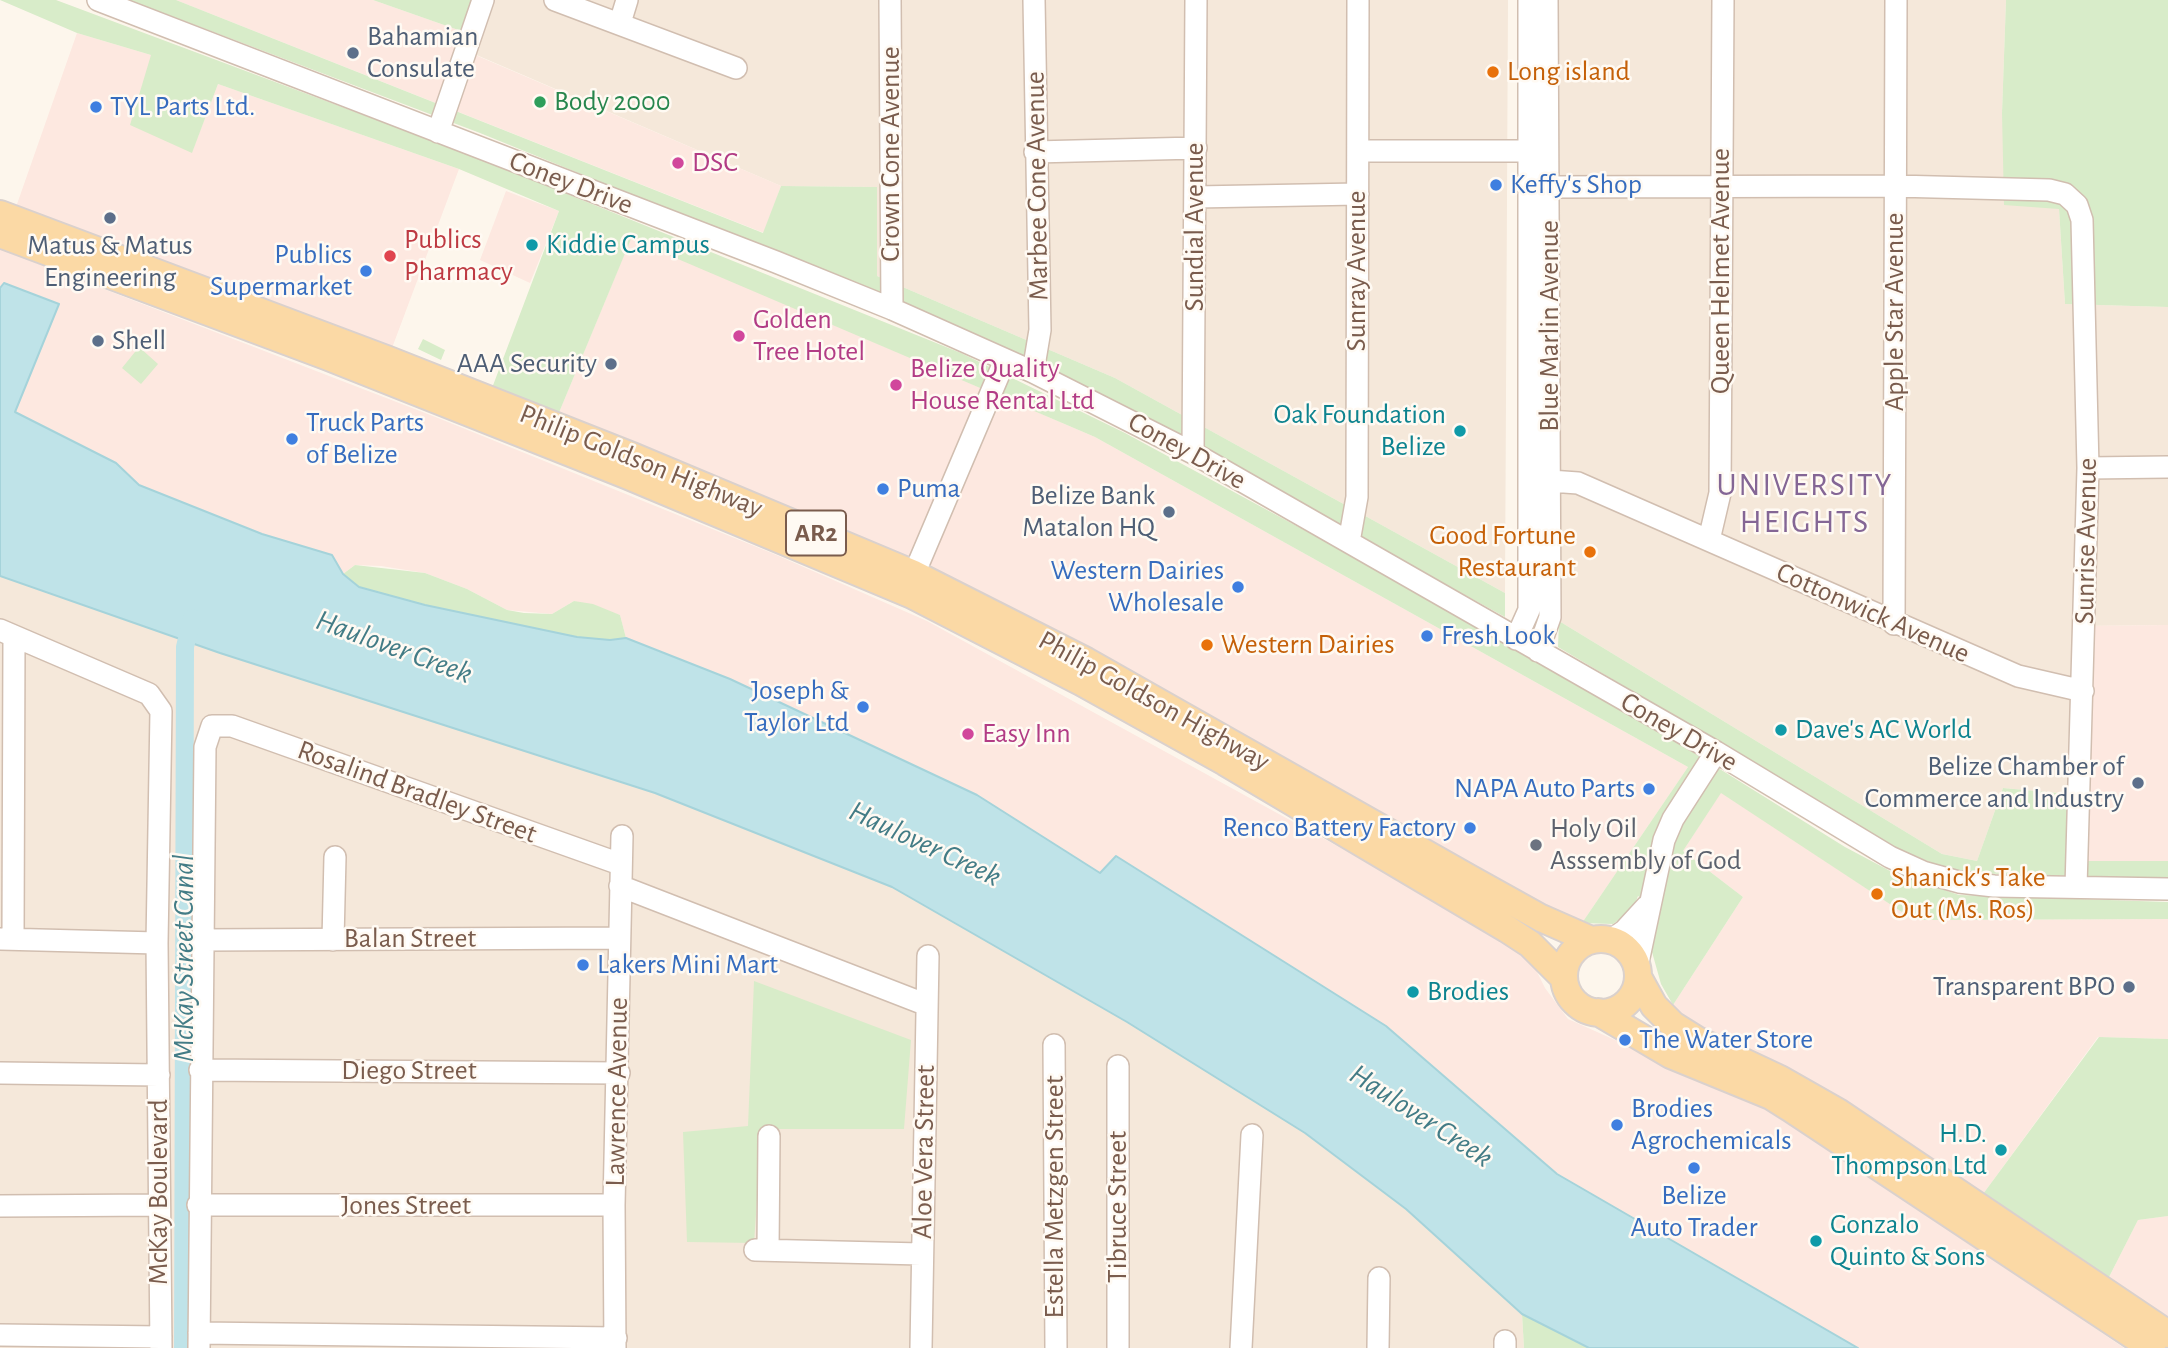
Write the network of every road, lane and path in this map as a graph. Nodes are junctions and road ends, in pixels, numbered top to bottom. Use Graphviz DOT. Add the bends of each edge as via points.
graph roads {
  1 [pos="98,0"];
  2 [pos="483,0"];
  3 [pos="555,0"];
  4 [pos="627,0"];
  5 [pos="890,0"];
  6 [pos="1034,0"];
  7 [pos="1196,0"];
  8 [pos="1358,0"];
  9 [pos="1529,0"];
  10 [pos="1547,0"];
  11 [pos="1723,0"];
  12 [pos="1896,0"];
  13 [pos="620,23"];
  14 [pos="736,68"];
  15 [pos="438,132"];
  16 [pos="1196,148"];
  17 [pos="1358,150"];
  18 [pos="1541,151"];
  19 [pos="1035,152"];
  20 [pos="1896,186"];
  21 [pos="1550,187"];
  22 [pos="1722,188"];
  23 [pos="1358,194"];
  24 [pos="1196,197"];
  25 [pos="0,214"];
  26 [pos="0,234"];
  27 [pos="892,309"];
  28 [pos="1004,360"];
  29 [pos="1034,372"];
  30 [pos="1193,453"];
  31 [pos="2168,467"];
  32 [pos="2088,468"];
  33 [pos="1550,481"];
  34 [pos="1709,540"];
  35 [pos="1349,542"];
  36 [pos="914,574"];
  37 [pos="1894,624"];
  38 [pos="7,633"];
  39 [pos="1516,639"];
  40 [pos="1538,651"];
  41 [pos="2083,691"];
  42 [pos="212,726"];
  43 [pos="1716,752"];
  44 [pos="622,836"];
  45 [pos="335,857"];
  46 [pos="620,875"];
  47 [pos="2076,887"];
  48 [pos="2168,889"];
  49 [pos="1647,906"];
  50 [pos="619,938"];
  51 [pos="6,939"];
  52 [pos="202,940"];
  53 [pos="333,940"];
  54 [pos="1601,940"];
  55 [pos="157,943"];
  56 [pos="928,956"];
  57 [pos="1637,972"];
  58 [pos="1563,977"];
  59 [pos="927,1005"];
  60 [pos="1598,1012"];
  61 [pos="1054,1045"];
  62 [pos="1118,1066"];
  63 [pos="200,1070"];
  64 [pos="0,1073"];
  65 [pos="619,1073"];
  66 [pos="159,1075"];
  67 [pos="1252,1135"];
  68 [pos="769,1136"];
  69 [pos="159,1205"];
  70 [pos="198,1205"];
  71 [pos="614,1205"];
  72 [pos="0,1206"];
  73 [pos="921,1254"];
  74 [pos="1379,1278"];
  75 [pos="2168,1334"];
  76 [pos="9,1339"];
  77 [pos="199,1340"];
  78 [pos="161,1342"];
  79 [pos="615,1343"];
  80 [pos="921,1348"];
  81 [pos="1056,1348"];
  82 [pos="1120,1348"];
  83 [pos="1241,1348"];
  84 [pos="1378,1348"];
  85 [pos="2152,1348"];
  1 -- 15 [label="street, Coney Drive"];
  2 -- 15 [label="street"];
  3 -- 13 [label="street"];
  4 -- 13 [label="street"];
  5 -- 27 [label="street, Crown Cone Avenue"];
  6 -- 19 [label="street, Marbee Cone Avenue"];
  7 -- 16 [label="street, Sundial Avenue"];
  8 -- 17 [label="street, Sunray Avenue"];
  9 -- 18 [label="street, Blue Marlin Avenue"];
  10 -- 18 [label="street, Blue Marlin Avenue"];
  11 -- 22 [label="street, Queen Helmet Avenue"];
  12 -- 20 [label="street, Apple Star Avenue"];
  13 -- 14 [label="street"];
  15 -- 27 [label="street, Coney Drive"];
  16 -- 19 [label="street"];
  16 -- 24 [label="street, Sundial Avenue"];
  17 -- 18 [label="street"];
  17 -- 23 [label="street, Sunray Avenue"];
  18 -- 21 [label="street, Blue Marlin Avenue"];
  18 -- 39 [label="street, Blue Marlin Avenue" via="1529,610"];
  19 -- 29 [label="street, Marbee Cone Avenue" via="1040,330"];
  20 -- 22 [label="street"];
  20 -- 32 [label="street, Sunrise Avenue" via="2049,190 2071,198 2082,220"];
  20 -- 37 [label="street, Apple Star Avenue"];
  21 -- 22 [label="street"];
  21 -- 33 [label="street, Blue Marlin Avenue"];
  22 -- 34 [label="street, Queen Helmet Avenue" via="1720,493"];
  23 -- 24 [label="street"];
  23 -- 35 [label="street, Sunray Avenue" via="1357,497"];
  24 -- 30 [label="street, Sundial Avenue"];
  25 -- 36 [label="main road, Philip Goldson Highway / AR2" via="386,359"];
  26 -- 58 [label="main road, Philip Goldson Highway / AR2" via="327,356 912,595 1225,762 1507,929 1530,944"];
  27 -- 28 [label="street, Coney Drive"];
  28 -- 29 [label="street, Coney Drive"];
  28 -- 36 [label="street"];
  29 -- 30 [label="street, Coney Drive"];
  30 -- 35 [label="street, Coney Drive"];
  31 -- 32 [label="street"];
  32 -- 41 [label="street, Sunrise Avenue"];
  33 -- 34 [label="street, Cottonwick Avenue" via="1578,483"];
  33 -- 40 [label="street, Blue Marlin Avenue" via="1550,617"];
  34 -- 37 [label="street, Cottonwick Avenue"];
  35 -- 39 [label="street, Coney Drive"];
  36 -- 54 [label="main road, Philip Goldson Highway / AR2" via="1086,661 1541,918"];
  37 -- 41 [label="street, Cottonwick Avenue" via="2018,677"];
  38 -- 51 [label="street"];
  38 -- 55 [label="street, McKay Boulevard" via="149,694 157,702 161,711"];
  39 -- 40 [label="street, Coney Drive"];
  40 -- 43 [label="street, Coney Drive"];
  41 -- 47 [label="street, Sunrise Avenue"];
  42 -- 46 [label="street, Rosalind Bradley Street" via="232,726"];
  42 -- 52 [label="street, McKay Boulevard" via="205,747"];
  43 -- 47 [label="street, Coney Drive" via="1890,857 1923,872 1994,886"];
  43 -- 49 [label="street" via="1668,829"];
  44 -- 46 [label="street, Lawrence Avenue"];
  45 -- 53 [label="street"];
  46 -- 50 [label="street, Lawrence Avenue"];
  46 -- 59 [label="street, Rosalind Bradley Street"];
  47 -- 48 [label="street, Coney Drive"];
  49 -- 54 [label="street" via="1624,931"];
  49 -- 57 [label="street"];
  50 -- 53 [label="street, Balan Street"];
  50 -- 65 [label="street, Lawrence Avenue"];
  51 -- 55 [label="street"];
  52 -- 53 [label="street, Balan Street"];
  52 -- 63 [label="street, McKay Boulevard"];
  54 -- 57 [label="main road" via="1628,950"];
  54 -- 58 [label="main road" via="1571,954"];
  55 -- 66 [label="street, McKay Boulevard"];
  56 -- 59 [label="street, Aloe Vera Street"];
  57 -- 60 [label="main road" via="1630,998 1620,1007"];
  57 -- 75 [label="main road" via="1654,1006 1673,1025 1838,1112"];
  58 -- 60 [label="main road" via="1578,1005"];
  59 -- 73 [label="street, Aloe Vera Street"];
  60 -- 85 [label="main road" via="1671,1055 1790,1108"];
  61 -- 81 [label="street, Estella Metzgen Street"];
  62 -- 82 [label="street, Tibruce Street"];
  63 -- 65 [label="street, Diego Street"];
  63 -- 70 [label="street, McKay Boulevard"];
  64 -- 66 [label="street"];
  65 -- 71 [label="street, Lawrence Avenue"];
  66 -- 69 [label="street, McKay Boulevard"];
  67 -- 83 [label="street"];
  68 -- 73 [label="street" via="762,1250"];
  69 -- 72 [label="street"];
  69 -- 78 [label="street, McKay Boulevard"];
  70 -- 71 [label="street, Jones Street"];
  70 -- 77 [label="street, McKay Boulevard"];
  71 -- 79 [label="street, Lawrence Avenue"];
  73 -- 80 [label="street, Aloe Vera Street"];
  74 -- 84 [label="street"];
  76 -- 78 [label="street"];
  77 -- 79 [label="street"];
}
